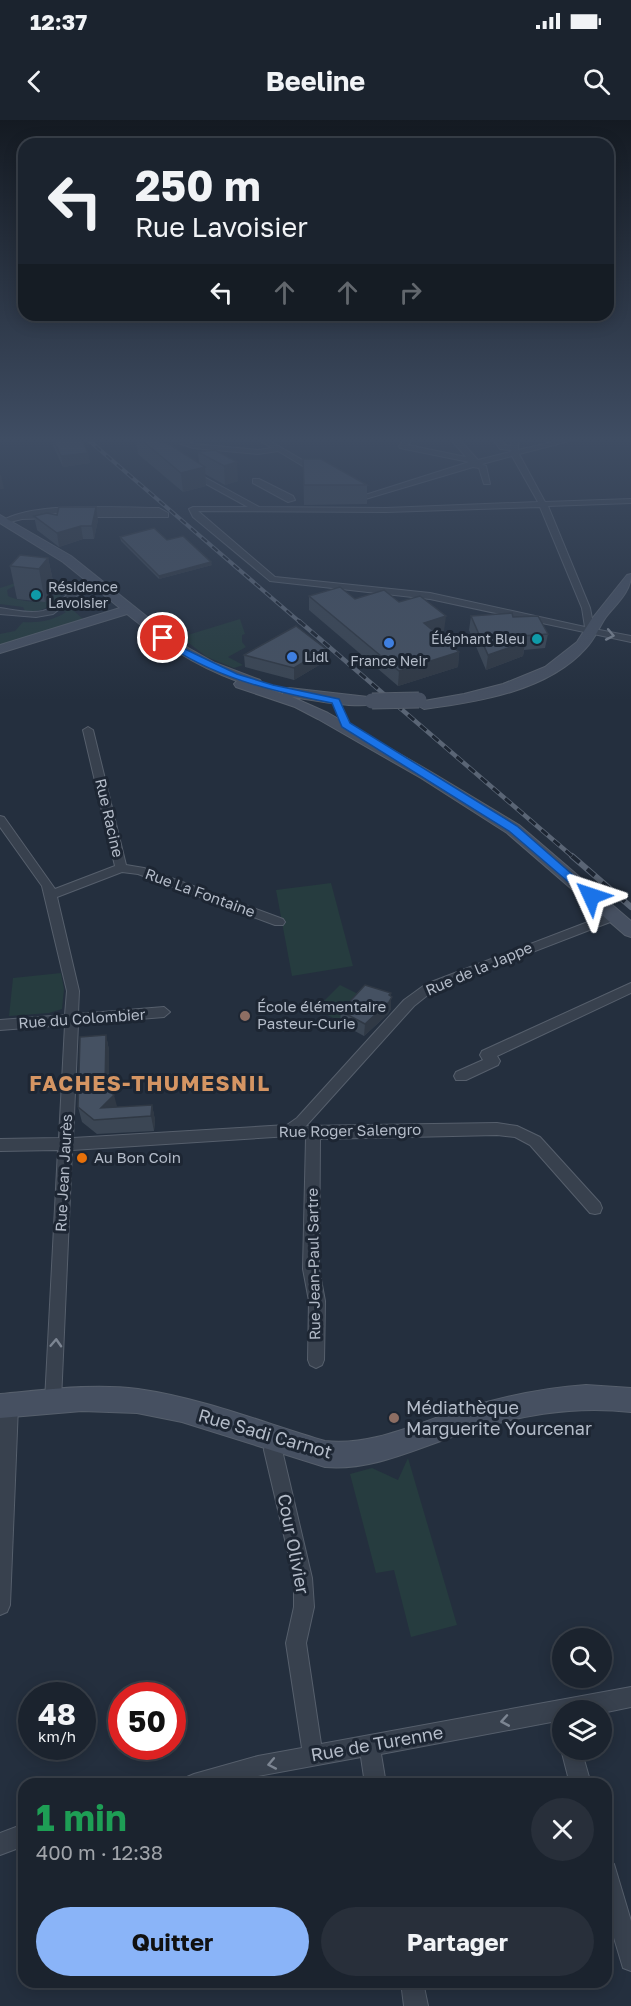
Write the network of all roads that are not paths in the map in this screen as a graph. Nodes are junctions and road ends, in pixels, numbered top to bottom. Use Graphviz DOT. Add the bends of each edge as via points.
graph roads {
  1 [pos="15,525"];
  2 [pos="208,525"];
  3 [pos="552,525"];
  4 [pos="631,578"];
  5 [pos="90,581"];
  6 [pos="127,610"];
  7 [pos="0,611"];
  8 [pos="590,631"];
  9 [pos="631,639"];
  10 [pos="0,649"];
  11 [pos="241,684"];
  12 [pos="333,702"];
  13 [pos="422,702"];
  14 [pos="373,705"];
  15 [pos="335,723"];
  16 [pos="88,730"];
  17 [pos="354,730"];
  18 [pos="369,741"];
  19 [pos="0,819"];
  20 [pos="121,868"];
  21 [pos="51,896"];
  22 [pos="614,916"];
  23 [pos="279,922"];
  24 [pos="631,932"];
  25 [pos="631,988"];
  26 [pos="164,1012"];
  27 [pos="72,1020"];
  28 [pos="0,1025"];
  29 [pos="461,1076"];
  30 [pos="290,1130"];
  31 [pos="313,1133"];
  32 [pos="66,1144"];
  33 [pos="0,1145"];
  34 [pos="595,1208"];
  35 [pos="316,1360"];
  36 [pos="631,1400"];
  37 [pos="53,1401"];
  38 [pos="4,1406"];
  39 [pos="273,1438"];
  40 [pos="0,1605"];
  41 [pos="631,1697"];
  42 [pos="612,1701"];
  43 [pos="552,1715"];
  44 [pos="369,1746"];
  45 [pos="313,1756"];
  46 [pos="574,1760"];
  47 [pos="211,1778"];
  48 [pos="375,1778"];
  49 [pos="579,1778"];
  50 [pos="18,1837"];
  51 [pos="0,1844"];
  52 [pos="612,1893"];
  53 [pos="631,1960"];
  54 [pos="413,1988"];
  55 [pos="416,2006"];
  1 -- 5 [label="main road" via="45,547 53,558"];
  2 -- 8 [label="street" via="273,579 423,594"];
  3 -- 8 [label="street" via="587,612"];
  4 -- 8 [label="main road"];
  5 -- 6 [label="main road"];
  5 -- 7 [label="street" via="44,614"];
  6 -- 10 [label="main road"];
  6 -- 11 [label="main road" via="182,657"];
  6 -- 12 [label="main road" via="176,647 210,666 261,685"];
  8 -- 9 [label="street, one-way"];
  8 -- 13 [label="main road" via="543,666 504,683"];
  8 -- 13 [label="main road" via="583,644 568,656 519,683 473,697"];
  11 -- 12 [label="main road" via="298,699"];
  11 -- 15 [label="main road" via="300,704"];
  12 -- 14 [label="main road"];
  12 -- 15 [label="main road" via="328,713"];
  12 -- 17 [label="main road" via="343,722"];
  13 -- 14 [label="main road"];
  14 -- 17 [label="main road" via="355,710 348,717"];
  15 -- 18 [label="main road"];
  16 -- 20 [label="street, Rue Racine"];
  17 -- 18 [label="main road"];
  18 -- 22 [label="main road" via="513,829"];
  19 -- 21 [label="street, Rue Jean Jaurès" via="48,886"];
  20 -- 21 [label="street, Rue Racine"];
  20 -- 23 [label="street, Rue La Fontaine" via="140,871"];
  21 -- 27 [label="street, Rue Jean Jaurès" via="71,977"];
  22 -- 24 [label="main road"];
  22 -- 30 [label="street, Rue de la Jappe" via="447,979 423,992 401,1011 302,1122"];
  25 -- 29 [label="street" via="487,1054 493,1062"];
  26 -- 27 [label="street, Rue du Colombier"];
  27 -- 28 [label="street, Rue du Colombier"];
  27 -- 32 [label="street, Rue Jean Jaurès"];
  30 -- 31 [label="street, Rue Roger Salengro"];
  30 -- 32 [label="street, Rue Roger Salengro"];
  31 -- 34 [label="street, Rue Roger Salengro" via="489,1129 517,1132 541,1147"];
  31 -- 35 [label="street, Rue Jean-Paul Sartre" via="311,1269 317,1301"];
  32 -- 33 [label="street, Rue Roger Salengro"];
  37 -- 32 [label="street, Rue Jean Jaurès, one-way"];
  36 -- 39 [label="main road, Rue Sadi Carnot" via="586,1396 541,1399 347,1456 325,1454"];
  37 -- 38 [label="main road, Rue Sadi Carnot"];
  37 -- 39 [label="main road, Rue Sadi Carnot" via="120,1399 154,1403"];
  38 -- 40 [label="street"];
  39 -- 45 [label="street, Cour Olivier" via="302,1569 304,1607 296,1643"];
  41 -- 42 [label="street, Rue de Turenne"];
  43 -- 44 [label="street, Rue de Turenne, one-way"];
  44 -- 45 [label="street, Rue de Turenne"];
  44 -- 48 [label="street"];
  45 -- 47 [label="street, Rue de Turenne, one-way"];
  46 -- 49 [label="street"];
  50 -- 51 [label="street"];
  52 -- 53 [label="street"];
  54 -- 55 [label="street"];
}
